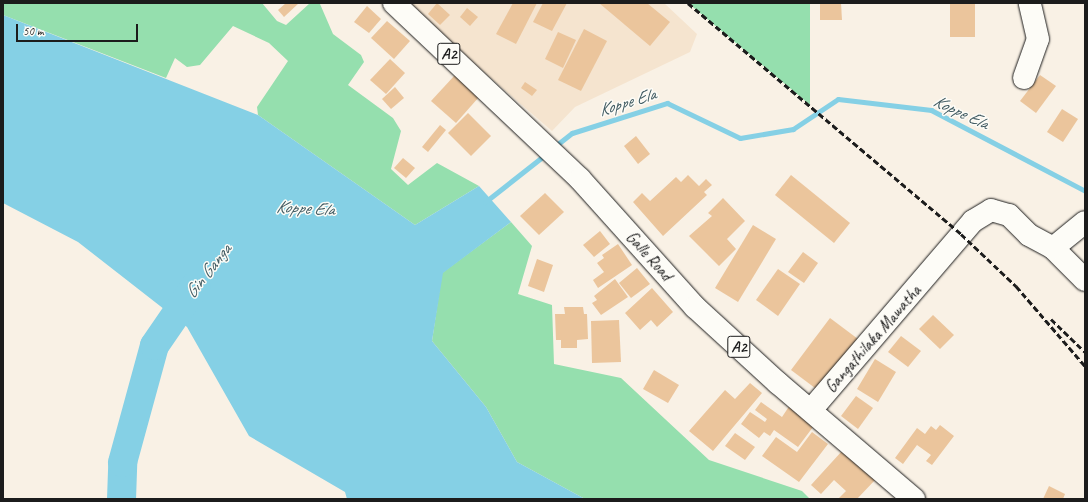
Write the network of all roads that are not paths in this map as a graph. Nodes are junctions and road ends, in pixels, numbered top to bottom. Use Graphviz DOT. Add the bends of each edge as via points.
graph roads {
  1 [pos="394,3"];
  2 [pos="1030,3"];
  3 [pos="1024,78"];
  4 [pos="1085,222"];
  5 [pos="1053,248"];
  6 [pos="1085,280"];
  7 [pos="812,410"];
  8 [pos="914,499"];
  1 -- 7 [label="main road, Galle Road / A2" via="504,104 580,179 695,307"];
  2 -- 3 [label="main road" via="1038,39"];
  4 -- 5 [label="main road"];
  5 -- 6 [label="main road, Gangathilaka Mawatha"];
  5 -- 7 [label="main road, Gangathilaka Mawatha" via="1029,236 1009,215 991,210 973,221"];
  7 -- 8 [label="main road, Galle Road / A2"];
}
